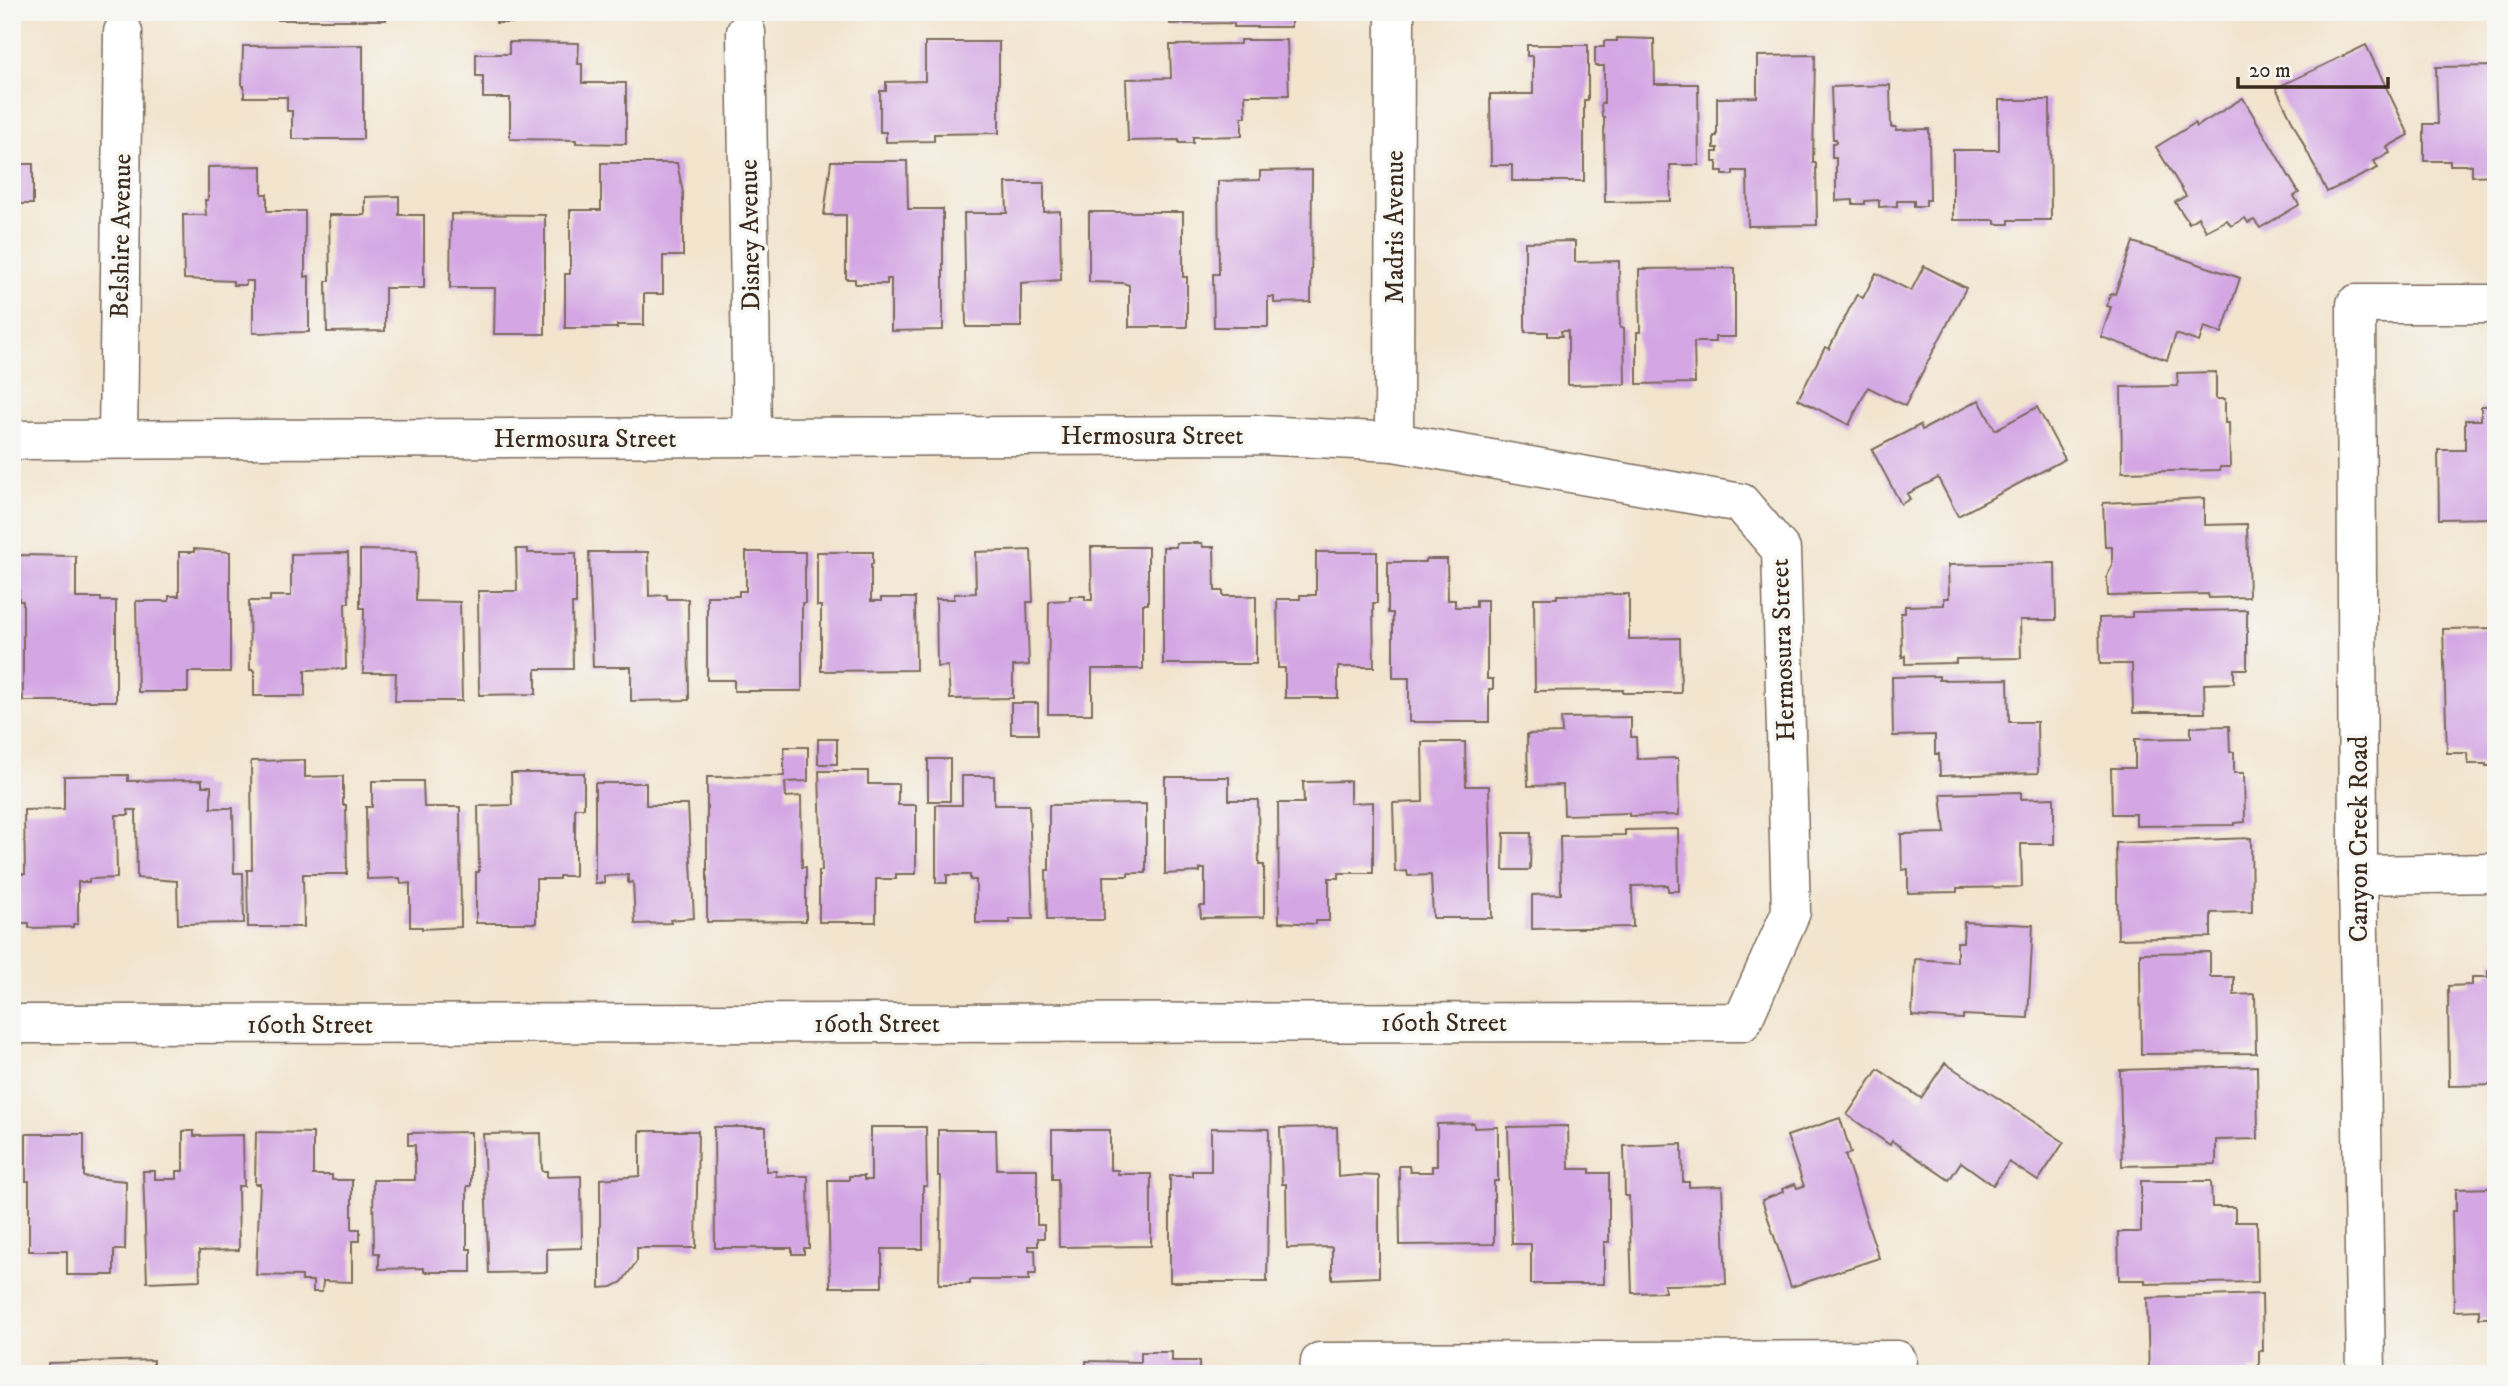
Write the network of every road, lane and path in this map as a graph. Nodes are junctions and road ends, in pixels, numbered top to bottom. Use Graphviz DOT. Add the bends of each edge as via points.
graph roads {
  1 [pos="1395,12"];
  2 [pos="122,32"];
  3 [pos="746,32"];
  4 [pos="2496,303"];
  5 [pos="752,438"];
  6 [pos="118,439"];
  7 [pos="12,440"];
  8 [pos="1394,442"];
  9 [pos="2496,873"];
  10 [pos="2358,875"];
  11 [pos="1742,1022"];
  12 [pos="12,1024"];
  13 [pos="1897,1360"];
  14 [pos="1320,1368"];
  15 [pos="2366,1374"];
  1 -- 8 [label="street, Madris Avenue"];
  2 -- 6 [label="street, Belshire Avenue"];
  3 -- 5 [label="street, Disney Avenue"];
  4 -- 10 [label="street, Canyon Creek Road" via="2356,304"];
  5 -- 6 [label="street, Hermosura Street"];
  5 -- 8 [label="street, Hermosura Street" via="1260,435"];
  6 -- 7 [label="street, Hermosura Street"];
  8 -- 11 [label="street, Hermosura Street" via="1741,503 1781,550 1791,912"];
  9 -- 10 [label="street"];
  10 -- 15 [label="street, Canyon Creek Road"];
  11 -- 12 [label="street, 160th Street"];
  13 -- 14 [label="street"];
}
